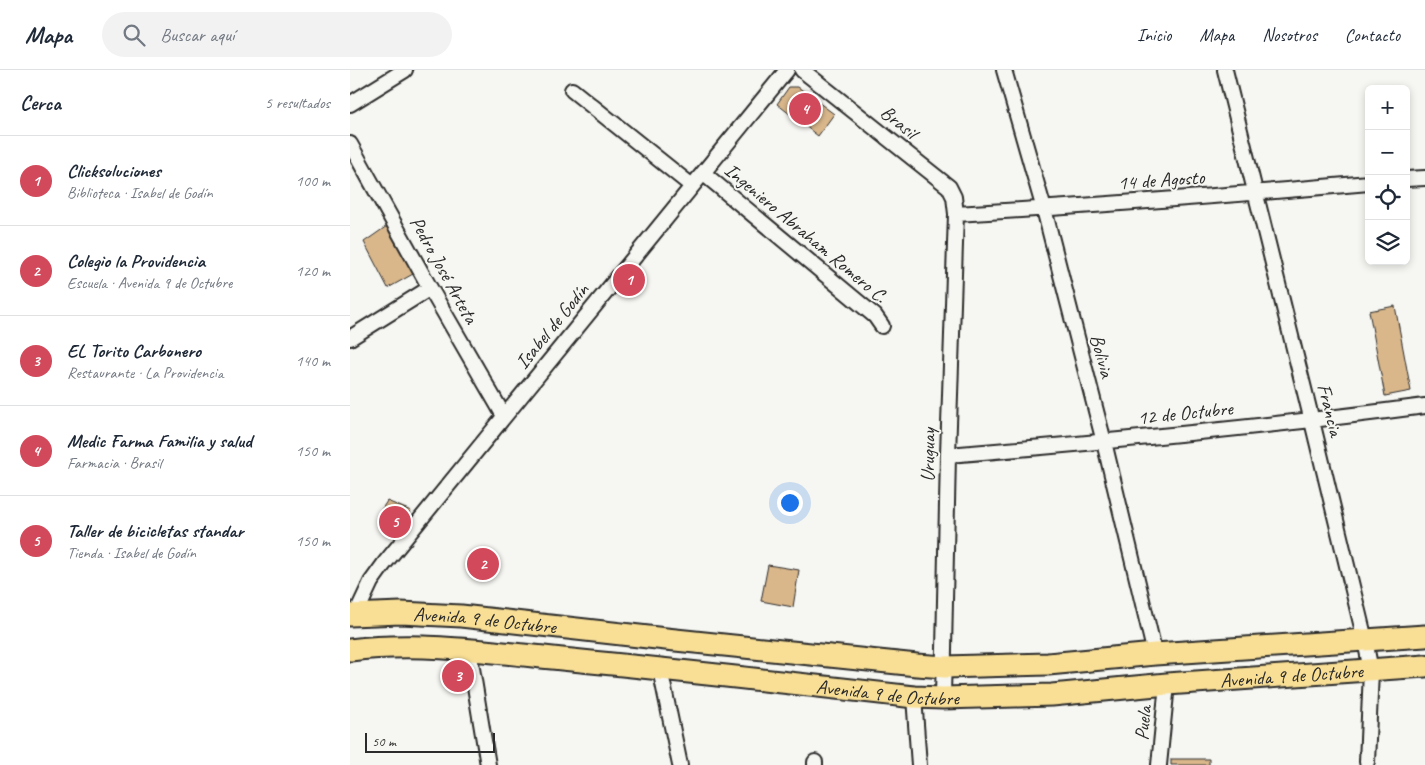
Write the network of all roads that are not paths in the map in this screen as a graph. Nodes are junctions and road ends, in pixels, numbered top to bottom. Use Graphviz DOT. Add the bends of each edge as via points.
graph roads {
  1 [pos="405,70"];
  2 [pos="787,70"];
  3 [pos="802,70"];
  4 [pos="1004,70"];
  5 [pos="1224,70"];
  6 [pos="572,90"];
  7 [pos="350,104"];
  8 [pos="350,144"];
  9 [pos="703,173"];
  10 [pos="1425,178"];
  11 [pos="1410,179"];
  12 [pos="1365,183"];
  13 [pos="692,186"];
  14 [pos="1256,193"];
  15 [pos="1044,209"];
  16 [pos="956,214"];
  17 [pos="430,288"];
  18 [pos="882,326"];
  19 [pos="350,338"];
  20 [pos="1425,406"];
  21 [pos="504,416"];
  22 [pos="1312,421"];
  23 [pos="1104,442"];
  24 [pos="948,456"];
  25 [pos="353,614"];
  26 [pos="1425,636"];
  27 [pos="1365,640"];
  28 [pos="350,650"];
  29 [pos="469,650"];
  30 [pos="1155,654"];
  31 [pos="1425,666"];
  32 [pos="944,667"];
  33 [pos="660,669"];
  34 [pos="1370,671"];
  35 [pos="1167,684"];
  36 [pos="914,697"];
  37 [pos="943,698"];
  38 [pos="1368,762"];
  39 [pos="488,765"];
  40 [pos="680,765"];
  41 [pos="919,765"];
  42 [pos="1159,765"];
  1 -- 7 [label="street"];
  2 -- 9 [label="street, Isabel de Godín"];
  3 -- 16 [label="street, Brasil" via="949,187"];
  4 -- 15 [label="street, Bolivia"];
  5 -- 14 [label="street, Francia"];
  6 -- 13 [label="street"];
  8 -- 17 [label="street, Pedro José Arteta"];
  9 -- 13 [label="street, Isabel de Godín"];
  9 -- 18 [label="street, Ingeniero Abraham Romero C." via="875,316"];
  10 -- 11 [label="street"];
  12 -- 14 [label="street, 14 de Agosto"];
  13 -- 21 [label="street, Isabel de Godín"];
  14 -- 15 [label="street, 14 de Agosto"];
  14 -- 22 [label="street, Francia"];
  15 -- 16 [label="street, 14 de Agosto"];
  15 -- 23 [label="street, Bolivia"];
  16 -- 24 [label="street, Uruguay"];
  17 -- 19 [label="street"];
  17 -- 21 [label="street, Pedro José Arteta"];
  20 -- 22 [label="street, 12 de Octubre"];
  21 -- 25 [label="street, Isabel de Godín" via="384,564"];
  22 -- 23 [label="street, 12 de Octubre"];
  22 -- 27 [label="street, Francia"];
  23 -- 24 [label="street, 12 de Octubre"];
  23 -- 30 [label="street, Bolivia"];
  24 -- 32 [label="street, Uruguay"];
  25 -- 32 [label="main road, Avenida 9 de Octubre" via="461,616"];
  26 -- 27 [label="main road, Avenida 9 de Octubre"];
  27 -- 30 [label="main road, Avenida 9 de Octubre"];
  27 -- 34 [label="street, Francia"];
  28 -- 29 [label="main road, Avenida 9 de Octubre" via="401,646"];
  29 -- 33 [label="main road, Avenida 9 de Octubre"];
  29 -- 39 [label="street"];
  30 -- 32 [label="main road, Avenida 9 de Octubre" via="1048,664"];
  31 -- 34 [label="main road, Avenida 9 de Octubre"];
  32 -- 37 [label="street, Uruguay"];
  33 -- 36 [label="main road, Avenida 9 de Octubre"];
  33 -- 40 [label="street"];
  34 -- 35 [label="main road, Avenida 9 de Octubre"];
  34 -- 38 [label="street, Francia"];
  35 -- 37 [label="main road, Avenida 9 de Octubre" via="1052,695"];
  35 -- 42 [label="street, Puela"];
  36 -- 37 [label="main road, Avenida 9 de Octubre"];
  36 -- 41 [label="street"];
}
